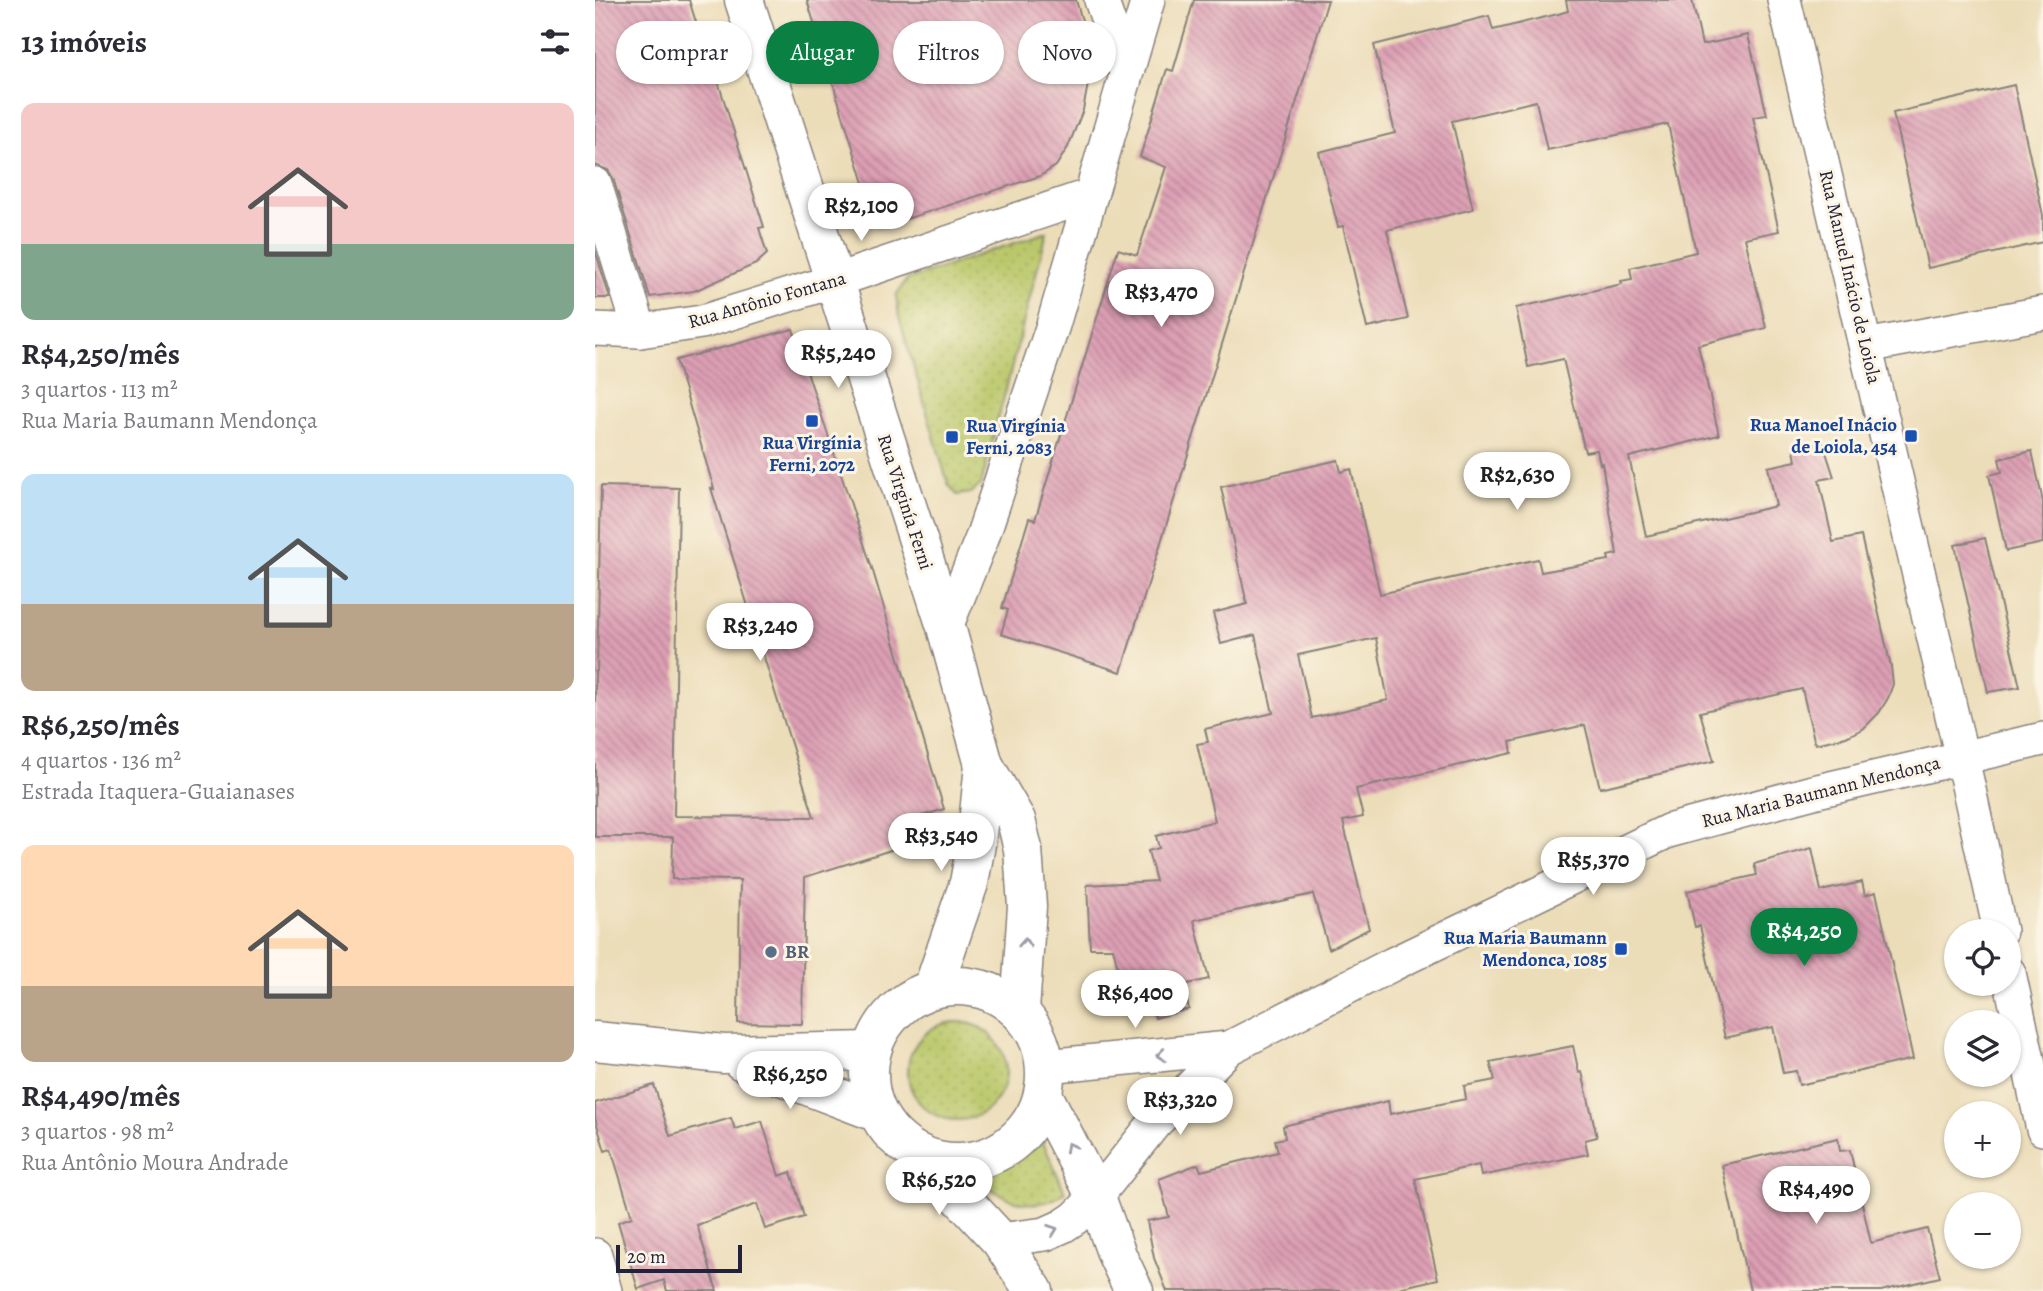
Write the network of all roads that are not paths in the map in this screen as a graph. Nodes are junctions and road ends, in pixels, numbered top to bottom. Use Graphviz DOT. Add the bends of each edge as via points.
graph roads {
  1 [pos="744,0"];
  2 [pos="1101,0"];
  3 [pos="1148,0"];
  4 [pos="1784,0"];
  5 [pos="1126,72"];
  6 [pos="595,184"];
  7 [pos="1091,195"];
  8 [pos="834,281"];
  9 [pos="2043,313"];
  10 [pos="595,330"];
  11 [pos="640,331"];
  12 [pos="1866,346"];
  13 [pos="946,627"];
  14 [pos="2043,739"];
  15 [pos="1962,758"];
  16 [pos="984,765"];
  17 [pos="1997,919"];
  18 [pos="933,988"];
  19 [pos="2014,996"];
  20 [pos="1020,1011"];
  21 [pos="595,1041"];
  22 [pos="1229,1048"];
  23 [pos="871,1051"];
  24 [pos="724,1054"];
  25 [pos="1045,1081"];
  26 [pos="876,1112"];
  27 [pos="2043,1129"];
  28 [pos="920,1154"];
  29 [pos="1096,1198"];
  30 [pos="1000,1240"];
  31 [pos="595,1255"];
  32 [pos="605,1291"];
  33 [pos="1034,1291"];
  34 [pos="1134,1291"];
  1 -- 8 [label="main road, Rua Virginía Ferni"];
  2 -- 5 [label="street"];
  3 -- 5 [label="street"];
  4 -- 12 [label="street, Rua Manuel Inácio de Loiola"];
  5 -- 7 [label="street"];
  6 -- 11 [label="street"];
  7 -- 8 [label="street, Rua Antônio Fontana"];
  7 -- 13 [label="street" via="982,538"];
  8 -- 11 [label="street, Rua Antônio Fontana" via="702,322"];
  8 -- 13 [label="main road, Rua Virginía Ferni"];
  9 -- 12 [label="street"];
  10 -- 11 [label="street, Rua Antônio Fontana"];
  12 -- 15 [label="street, Rua Manuel Inácio de Loiola"];
  13 -- 16 [label="main road, Rua Virginía Ferni"];
  14 -- 15 [label="street, Rua Maria Baumann Mendonça"];
  15 -- 17 [label="street, Rua Manuel Inácio de Loiola"];
  15 -- 22 [label="street, Rua Maria Baumann Mendonça" via="1668,831"];
  16 -- 18 [label="main road, Rua Virginía Ferni" via="969,883"];
  20 -- 16 [label="main road, Rua Virginía Ferni, one-way" via="1027,906 1023,849 1016,820"];
  18 -- 20 [label="main road" via="965,985 985,990"];
  18 -- 23 [label="main road" via="906,1001 884,1023"];
  19 -- 27 [label="street"];
  20 -- 25 [label="main road" via="1038,1036"];
  21 -- 24 [label="main road"];
  22 -- 25 [label="street, Rua Maria Baumann Mendonça, one-way"];
  22 -- 29 [label="street, Rua Maria Baumann Mendonça" via="1154,1124"];
  23 -- 24 [label="main road"];
  23 -- 26 [label="main road" via="868,1082"];
  24 -- 26 [label="main road"];
  25 -- 28 [label="main road" via="1031,1125 1009,1147 980,1160 950,1162"];
  29 -- 25 [label="main road, one-way"];
  26 -- 28 [label="main road" via="894,1137"];
  28 -- 30 [label="main road"];
  30 -- 29 [label="street, Rua Maria Baumann Mendonça, one-way" via="1063,1227"];
  29 -- 34 [label="main road"];
  30 -- 33 [label="main road"];
  31 -- 32 [label="street"];
}
